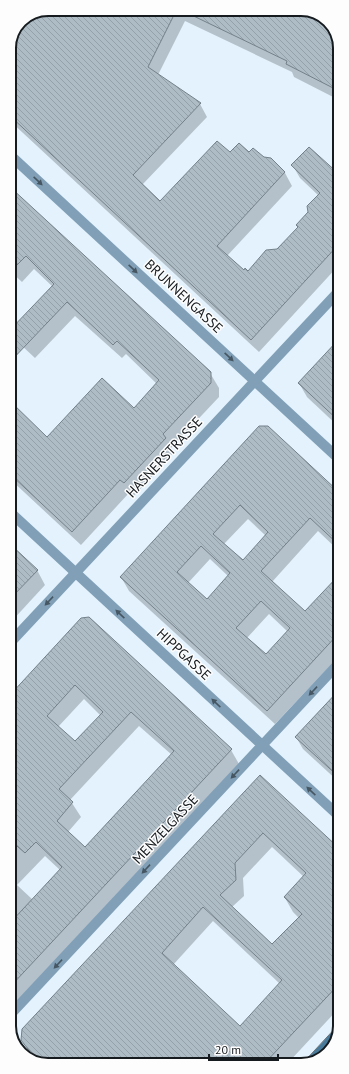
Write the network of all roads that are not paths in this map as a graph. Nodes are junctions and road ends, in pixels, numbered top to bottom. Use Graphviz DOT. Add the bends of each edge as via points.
graph roads {
  1 [pos="16,160"];
  2 [pos="333,297"];
  3 [pos="255,381"];
  4 [pos="333,453"];
  5 [pos="16,518"];
  6 [pos="75,573"];
  7 [pos="16,637"];
  8 [pos="333,669"];
  9 [pos="262,745"];
  10 [pos="333,811"];
  11 [pos="16,1009"];
  1 -- 3 [label="street, BRUNNENGASSE, one-way"];
  2 -- 3 [label="street, HASNERSTRASSE"];
  3 -- 4 [label="street, BRUNNENGASSE"];
  3 -- 6 [label="street, HASNERSTRASSE"];
  5 -- 6 [label="street, HIPPGASSE"];
  6 -- 7 [label="street, HASNERSTRASSE, one-way"];
  9 -- 6 [label="street, HIPPGASSE, one-way"];
  8 -- 9 [label="street, MENZELGASSE, one-way"];
  10 -- 9 [label="street, HIPPGASSE, one-way"];
  9 -- 11 [label="street, MENZELGASSE, one-way"];
}
